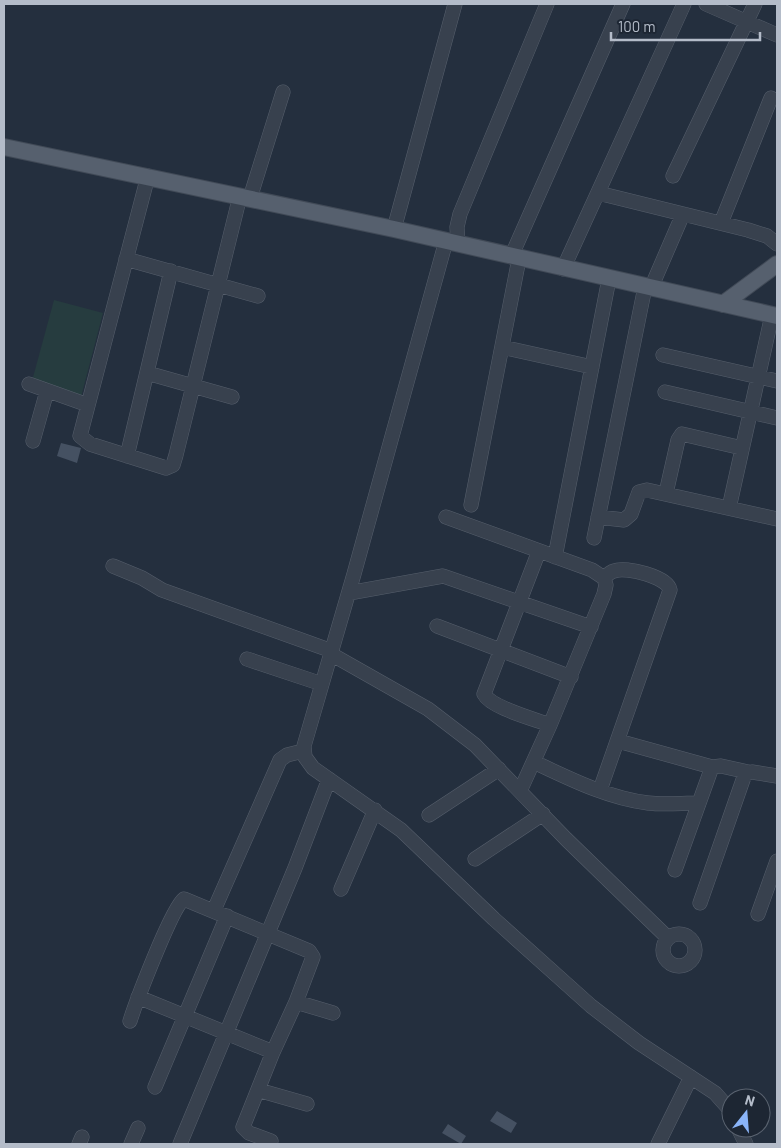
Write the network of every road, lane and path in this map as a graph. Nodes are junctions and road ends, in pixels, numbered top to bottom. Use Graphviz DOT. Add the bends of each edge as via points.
graph roads {
  1 [pos="455,4"];
  2 [pos="547,4"];
  3 [pos="624,4"];
  4 [pos="684,4"];
  5 [pos="706,4"];
  6 [pos="755,4"];
  7 [pos="747,22"];
  8 [pos="777,35"];
  9 [pos="284,92"];
  10 [pos="771,98"];
  11 [pos="9,148"];
  12 [pos="148,176"];
  13 [pos="673,176"];
  14 [pos="598,192"];
  15 [pos="245,197"];
  16 [pos="683,214"];
  17 [pos="721,223"];
  18 [pos="394,229"];
  19 [pos="452,242"];
  20 [pos="777,244"];
  21 [pos="515,258"];
  22 [pos="126,259"];
  23 [pos="777,264"];
  24 [pos="563,268"];
  25 [pos="171,271"];
  26 [pos="609,279"];
  27 [pos="220,284"];
  28 [pos="648,288"];
  29 [pos="258,296"];
  30 [pos="723,304"];
  31 [pos="775,315"];
  32 [pos="502,347"];
  33 [pos="663,355"];
  34 [pos="592,367"];
  35 [pos="147,373"];
  36 [pos="758,376"];
  37 [pos="777,381"];
  38 [pos="29,384"];
  39 [pos="194,385"];
  40 [pos="47,390"];
  41 [pos="665,392"];
  42 [pos="232,397"];
  43 [pos="88,405"];
  44 [pos="749,412"];
  45 [pos="777,418"];
  46 [pos="33,441"];
  47 [pos="742,448"];
  48 [pos="127,456"];
  49 [pos="666,493"];
  50 [pos="471,505"];
  51 [pos="729,508"];
  52 [pos="446,517"];
  53 [pos="598,517"];
  54 [pos="777,519"];
  55 [pos="594,538"];
  56 [pos="539,551"];
  57 [pos="555,557"];
  58 [pos="113,566"];
  59 [pos="604,578"];
  60 [pos="349,593"];
  61 [pos="519,602"];
  62 [pos="437,626"];
  63 [pos="591,627"];
  64 [pos="500,650"];
  65 [pos="331,652"];
  66 [pos="247,659"];
  67 [pos="571,677"];
  68 [pos="322,684"];
  69 [pos="550,725"];
  70 [pos="618,741"];
  71 [pos="303,751"];
  72 [pos="534,762"];
  73 [pos="712,767"];
  74 [pos="499,769"];
  75 [pos="748,772"];
  76 [pos="777,776"];
  77 [pos="329,779"];
  78 [pos="520,790"];
  79 [pos="600,790"];
  80 [pos="699,803"];
  81 [pos="375,810"];
  82 [pos="429,814"];
  83 [pos="543,814"];
  84 [pos="475,859"];
  85 [pos="777,861"];
  86 [pos="675,870"];
  87 [pos="341,889"];
  88 [pos="700,903"];
  89 [pos="220,913"];
  90 [pos="758,914"];
  91 [pos="268,934"];
  92 [pos="668,938"];
  93 [pos="138,997"];
  94 [pos="296,1002"];
  95 [pos="333,1013"];
  96 [pos="186,1016"];
  97 [pos="130,1021"];
  98 [pos="228,1033"];
  99 [pos="273,1052"];
  100 [pos="691,1077"];
  101 [pos="154,1087"];
  102 [pos="258,1090"];
  103 [pos="721,1098"];
  104 [pos="307,1104"];
  105 [pos="138,1128"];
  106 [pos="271,1141"];
  107 [pos="181,1143"];
  108 [pos="131,1144"];
  109 [pos="658,1144"];
  1 -- 18 [label="street"];
  2 -- 19 [label="street" via="460,214"];
  3 -- 21 [label="street"];
  4 -- 14 [label="street"];
  5 -- 7 [label="street"];
  6 -- 7 [label="street"];
  7 -- 8 [label="street"];
  7 -- 13 [label="street"];
  9 -- 15 [label="street"];
  10 -- 17 [label="street"];
  11 -- 12 [label="main road"];
  12 -- 15 [label="main road"];
  12 -- 22 [label="street"];
  14 -- 16 [label="street"];
  14 -- 24 [label="street"];
  15 -- 18 [label="main road"];
  15 -- 27 [label="street"];
  16 -- 17 [label="street"];
  16 -- 28 [label="street"];
  17 -- 20 [label="street" via="759,233"];
  18 -- 19 [label="main road"];
  19 -- 21 [label="main road"];
  19 -- 60 [label="street"];
  21 -- 24 [label="main road"];
  21 -- 32 [label="street"];
  22 -- 25 [label="street"];
  22 -- 43 [label="street"];
  23 -- 30 [label="main road"];
  24 -- 26 [label="main road"];
  25 -- 27 [label="street"];
  25 -- 35 [label="street"];
  26 -- 28 [label="main road"];
  26 -- 34 [label="street"];
  27 -- 29 [label="street"];
  27 -- 39 [label="street"];
  28 -- 30 [label="main road"];
  28 -- 53 [label="street"];
  30 -- 31 [label="main road"];
  31 -- 36 [label="street"];
  32 -- 34 [label="street"];
  32 -- 50 [label="street"];
  33 -- 36 [label="street"];
  34 -- 57 [label="street"];
  35 -- 39 [label="street"];
  35 -- 48 [label="street"];
  36 -- 37 [label="street"];
  36 -- 44 [label="street"];
  38 -- 40 [label="street"];
  39 -- 42 [label="street"];
  39 -- 48 [label="street" via="173,465 166,468"];
  40 -- 43 [label="street"];
  40 -- 46 [label="street"];
  41 -- 44 [label="street"];
  43 -- 48 [label="street" via="80,432 82,439"];
  44 -- 45 [label="street"];
  44 -- 47 [label="street"];
  47 -- 49 [label="street" via="682,434"];
  47 -- 51 [label="street"];
  49 -- 51 [label="street"];
  49 -- 53 [label="street" via="639,492 631,514 624,520"];
  51 -- 54 [label="street"];
  52 -- 56 [label="street"];
  53 -- 55 [label="street"];
  56 -- 57 [label="street"];
  56 -- 61 [label="street"];
  57 -- 59 [label="street" via="592,570"];
  58 -- 65 [label="street" via="162,590"];
  59 -- 63 [label="street" via="604,594"];
  59 -- 70 [label="street" via="614,571 627,570 660,579 668,584 670,590"];
  60 -- 61 [label="street" via="443,576"];
  60 -- 65 [label="street"];
  61 -- 63 [label="street"];
  61 -- 64 [label="street"];
  62 -- 64 [label="street"];
  63 -- 67 [label="street"];
  64 -- 67 [label="street"];
  64 -- 69 [label="street" via="485,690 486,698"];
  65 -- 68 [label="street"];
  65 -- 74 [label="street" via="428,709 475,745"];
  66 -- 68 [label="street"];
  67 -- 69 [label="street"];
  68 -- 71 [label="street"];
  69 -- 72 [label="street"];
  70 -- 73 [label="street"];
  70 -- 79 [label="street"];
  71 -- 77 [label="street" via="308,762"];
  71 -- 89 [label="street" via="280,760"];
  72 -- 78 [label="street"];
  72 -- 79 [label="street" via="577,783"];
  73 -- 75 [label="street"];
  73 -- 80 [label="street"];
  74 -- 78 [label="street"];
  74 -- 82 [label="street"];
  75 -- 76 [label="street"];
  75 -- 88 [label="street"];
  77 -- 81 [label="street"];
  77 -- 91 [label="street"];
  78 -- 83 [label="street"];
  79 -- 80 [label="street" via="645,803"];
  80 -- 86 [label="street"];
  81 -- 87 [label="street"];
  81 -- 100 [label="street" via="412,839 494,920 591,1006"];
  83 -- 84 [label="street"];
  83 -- 92 [label="street"];
  85 -- 90 [label="street"];
  89 -- 91 [label="street"];
  89 -- 93 [label="street" via="190,900 180,902"];
  89 -- 96 [label="street"];
  91 -- 94 [label="street" via="312,954"];
  91 -- 98 [label="street"];
  93 -- 96 [label="street"];
  93 -- 97 [label="street"];
  94 -- 95 [label="street"];
  94 -- 99 [label="street"];
  96 -- 98 [label="street"];
  96 -- 101 [label="street"];
  98 -- 99 [label="street"];
  98 -- 107 [label="street"];
  99 -- 102 [label="street"];
  100 -- 103 [label="street"];
  100 -- 109 [label="street"];
  102 -- 104 [label="street"];
  102 -- 106 [label="street" via="242,1127"];
  105 -- 108 [label="street"];
}
